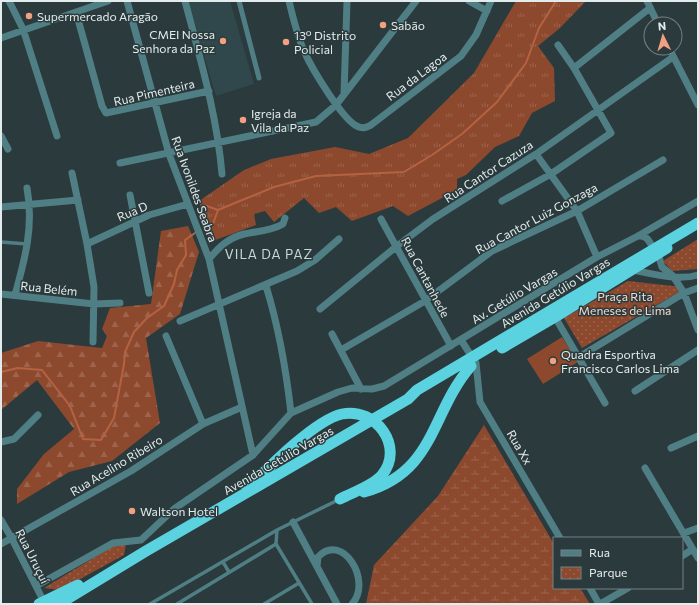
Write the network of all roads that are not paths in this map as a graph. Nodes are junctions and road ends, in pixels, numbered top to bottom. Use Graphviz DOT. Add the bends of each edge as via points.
graph roads {
  1 [pos="9,1"];
  2 [pos="108,1"];
  3 [pos="127,1"];
  4 [pos="185,1"];
  5 [pos="239,1"];
  6 [pos="289,1"];
  7 [pos="347,1"];
  8 [pos="416,1"];
  9 [pos="470,1"];
  10 [pos="491,1"];
  11 [pos="648,4"];
  12 [pos="487,10"];
  13 [pos="76,12"];
  14 [pos="654,16"];
  15 [pos="23,29"];
  16 [pos="1,38"];
  17 [pos="558,45"];
  18 [pos="673,56"];
  19 [pos="574,68"];
  20 [pos="259,78"];
  21 [pos="209,91"];
  22 [pos="344,94"];
  23 [pos="155,102"];
  24 [pos="336,104"];
  25 [pos="698,105"];
  26 [pos="596,110"];
  27 [pos="1,136"];
  28 [pos="58,136"];
  29 [pos="220,143"];
  30 [pos="8,149"];
  31 [pos="169,154"];
  32 [pos="536,154"];
  33 [pos="663,160"];
  34 [pos="120,163"];
  35 [pos="72,173"];
  36 [pos="222,174"];
  37 [pos="551,174"];
  38 [pos="27,188"];
  39 [pos="130,195"];
  40 [pos="78,200"];
  41 [pos="502,201"];
  42 [pos="698,201"];
  43 [pos="188,204"];
  44 [pos="30,205"];
  45 [pos="1,207"];
  46 [pos="577,211"];
  47 [pos="285,218"];
  48 [pos="381,219"];
  49 [pos="136,220"];
  50 [pos="698,223"];
  51 [pos="698,228"];
  52 [pos="638,236"];
  53 [pos="339,239"];
  54 [pos="1,242"];
  55 [pos="28,244"];
  56 [pos="87,244"];
  57 [pos="397,246"];
  58 [pos="656,251"];
  59 [pos="597,257"];
  60 [pos="209,259"];
  61 [pos="633,270"];
  62 [pos="698,275"];
  63 [pos="673,276"];
  64 [pos="266,286"];
  65 [pos="698,288"];
  66 [pos="149,293"];
  67 [pos="684,293"];
  68 [pos="1,294"];
  69 [pos="15,295"];
  70 [pos="425,301"];
  71 [pos="120,303"];
  72 [pos="94,304"];
  73 [pos="220,306"];
  74 [pos="320,310"];
  75 [pos="555,317"];
  76 [pos="180,322"];
  77 [pos="698,330"];
  78 [pos="332,334"];
  79 [pos="166,336"];
  80 [pos="461,340"];
  81 [pos="93,342"];
  82 [pos="451,346"];
  83 [pos="341,350"];
  84 [pos="698,350"];
  85 [pos="579,357"];
  86 [pos="473,362"];
  87 [pos="362,389"];
  88 [pos="635,391"];
  89 [pos="605,403"];
  90 [pos="242,407"];
  91 [pos="291,413"];
  92 [pos="38,415"];
  93 [pos="203,424"];
  94 [pos="698,436"];
  95 [pos="1,442"];
  96 [pos="671,448"];
  97 [pos="253,455"];
  98 [pos="645,468"];
  99 [pos="237,499"];
  100 [pos="340,499"];
  101 [pos="1,520"];
  102 [pos="293,522"];
  103 [pos="698,528"];
  104 [pos="277,530"];
  105 [pos="684,533"];
  106 [pos="12,537"];
  107 [pos="559,537"];
  108 [pos="141,540"];
  109 [pos="1,544"];
  110 [pos="276,544"];
  111 [pos="693,549"];
  112 [pos="146,551"];
  113 [pos="683,555"];
  114 [pos="698,558"];
  115 [pos="223,562"];
  116 [pos="317,566"];
  117 [pos="230,572"];
  118 [pos="104,575"];
  119 [pos="299,583"];
  120 [pos="36,586"];
  121 [pos="591,589"];
  122 [pos="626,589"];
  123 [pos="41,603"];
  124 [pos="59,604"];
  125 [pos="150,604"];
  126 [pos="177,604"];
  127 [pos="264,604"];
  128 [pos="312,604"];
  129 [pos="337,604"];
  130 [pos="352,604"];
  131 [pos="600,604"];
  1 -- 15 [label="street"];
  2 -- 13 [label="street"];
  3 -- 23 [label="street, Rua Ivonildes Seabra"];
  4 -- 21 [label="street"];
  5 -- 20 [label="street"];
  6 -- 24 [label="street" via="303,50 318,79"];
  7 -- 22 [label="street"];
  8 -- 22 [label="street"];
  9 -- 12 [label="street"];
  10 -- 12 [label="street, Rua da Lagoa"];
  11 -- 14 [label="street"];
  11 -- 19 [label="street"];
  12 -- 24 [label="street, Rua da Lagoa" via="476,35 461,56 371,124 363,128 357,127"];
  13 -- 15 [label="street"];
  13 -- 23 [label="street, Rua Pimenteira" via="104,111 110,113"];
  15 -- 16 [label="street"];
  15 -- 28 [label="street"];
  17 -- 19 [label="street"];
  18 -- 25 [label="street"];
  18 -- 26 [label="street, Rua Cantor Cazuza"];
  19 -- 26 [label="street"];
  21 -- 23 [label="street, Rua Pimenteira"];
  21 -- 29 [label="street"];
  22 -- 24 [label="street"];
  23 -- 31 [label="street, Rua Ivonildes Seabra"];
  24 -- 29 [label="street" via="316,122"];
  26 -- 32 [label="street, Rua Cantor Cazuza"];
  26 -- 37 [label="street" via="611,133"];
  27 -- 30 [label="street"];
  29 -- 31 [label="street"];
  29 -- 36 [label="street"];
  31 -- 34 [label="street"];
  31 -- 43 [label="street, Rua Ivonildes Seabra"];
  32 -- 37 [label="street"];
  32 -- 57 [label="street, Rua Cantor Cazuza" via="433,219"];
  33 -- 46 [label="street, Rua Cantor Luiz Gonzaga"];
  35 -- 40 [label="street"];
  37 -- 41 [label="street"];
  37 -- 46 [label="street"];
  38 -- 44 [label="street"];
  39 -- 49 [label="street"];
  40 -- 44 [label="street"];
  40 -- 56 [label="street"];
  42 -- 52 [label="street, Av. Getúlio Vargas"];
  43 -- 49 [label="street, Rua D"];
  43 -- 60 [label="street, Rua Ivonildes Seabra"];
  44 -- 45 [label="street"];
  44 -- 55 [label="street"];
  46 -- 59 [label="street"];
  46 -- 70 [label="street, Rua Cantor Luiz Gonzaga" via="492,251"];
  47 -- 60 [label="street" via="283,224 276,228 230,239"];
  48 -- 57 [label="street, Rua Cantanhede"];
  49 -- 56 [label="street, Rua D"];
  49 -- 66 [label="street"];
  50 -- 58 [label="highway, Avenida Getúlio Vargas"];
  51 -- 58 [label="highway, Avenida Getúlio Vargas"];
  52 -- 58 [label="street" via="647,238"];
  52 -- 59 [label="street, Av. Getúlio Vargas"];
  53 -- 64 [label="street" via="315,260"];
  54 -- 55 [label="lane"];
  55 -- 69 [label="street"];
  56 -- 72 [label="street"];
  57 -- 70 [label="street, Rua Cantanhede"];
  57 -- 74 [label="street, Rua Cantor Cazuza"];
  58 -- 61 [label="highway, Avenida Getúlio Vargas"];
  58 -- 63 [label="street" via="662,267"];
  58 -- 86 [label="highway, Avenida Getúlio Vargas"];
  59 -- 80 [label="street, Av. Getúlio Vargas"];
  60 -- 73 [label="street, Rua Ivonildes Seabra"];
  61 -- 63 [label="street"];
  61 -- 75 [label="highway, Avenida Getúlio Vargas"];
  62 -- 63 [label="street"];
  63 -- 67 [label="street"];
  64 -- 73 [label="street"];
  64 -- 91 [label="street" via="284,353"];
  65 -- 67 [label="street"];
  67 -- 77 [label="street"];
  67 -- 85 [label="street"];
  68 -- 69 [label="street, Rua Belém"];
  69 -- 72 [label="street, Rua Belém"];
  70 -- 82 [label="street, Rua Cantanhede"];
  70 -- 83 [label="street, Rua Cantor Luiz Gonzaga"];
  71 -- 72 [label="street, Rua Belém"];
  72 -- 81 [label="street"];
  73 -- 76 [label="street"];
  73 -- 90 [label="street, Rua Ivonildes Seabra"];
  75 -- 85 [label="street"];
  75 -- 86 [label="highway, Avenida Getúlio Vargas"];
  78 -- 83 [label="street"];
  79 -- 93 [label="street"];
  80 -- 82 [label="street, Av. Getúlio Vargas"];
  80 -- 86 [label="street"];
  82 -- 87 [label="street, Av. Getúlio Vargas" via="384,386"];
  83 -- 87 [label="street"];
  84 -- 88 [label="street"];
  85 -- 89 [label="street"];
  86 -- 99 [label="highway, Avenida Getúlio Vargas" via="421,396 408,399"];
  86 -- 100 [label="highway" via="451,394 431,439 413,463 380,488"];
  86 -- 107 [label="street, Rua Xx" via="480,402"];
  87 -- 91 [label="street" via="352,388 338,392"];
  90 -- 93 [label="street, Rua Acelino Ribeiro"];
  90 -- 97 [label="street, Rua Ivonildes Seabra"];
  91 -- 97 [label="street"];
  92 -- 95 [label="street" via="14,439"];
  93 -- 106 [label="street, Rua Acelino Ribeiro" via="132,471"];
  94 -- 96 [label="street"];
  97 -- 108 [label="street" via="174,509"];
  98 -- 105 [label="street"];
  99 -- 100 [label="highway" via="263,473 329,419 342,414 361,414 382,428 389,442 389,460 378,480"];
  99 -- 112 [label="highway, Avenida Getúlio Vargas"];
  100 -- 102 [label="lane"];
  101 -- 106 [label="street, Rua Uruçuí"];
  102 -- 104 [label="lane"];
  102 -- 116 [label="street"];
  103 -- 105 [label="street"];
  104 -- 110 [label="lane"];
  104 -- 115 [label="lane"];
  105 -- 111 [label="street"];
  106 -- 109 [label="street, Rua Acelino Ribeiro"];
  106 -- 120 [label="street, Rua Uruçuí"];
  108 -- 112 [label="street"];
  108 -- 120 [label="street" via="113,543"];
  110 -- 117 [label="lane"];
  110 -- 119 [label="lane"];
  111 -- 113 [label="street"];
  111 -- 114 [label="street"];
  112 -- 118 [label="highway, Avenida Getúlio Vargas"];
  115 -- 117 [label="lane"];
  115 -- 125 [label="lane"];
  116 -- 129 [label="street"];
  116 -- 130 [label="street" via="318,557 326,551 342,552 350,559 359,581 358,594"];
  117 -- 126 [label="lane"];
  118 -- 123 [label="highway"];
  118 -- 124 [label="highway, Avenida Getúlio Vargas"];
  119 -- 127 [label="lane"];
  119 -- 128 [label="lane"];
  120 -- 123 [label="street, Rua Uruçuí"];
  121 -- 131 [label="street"];
  122 -- 131 [label="street"];
}
